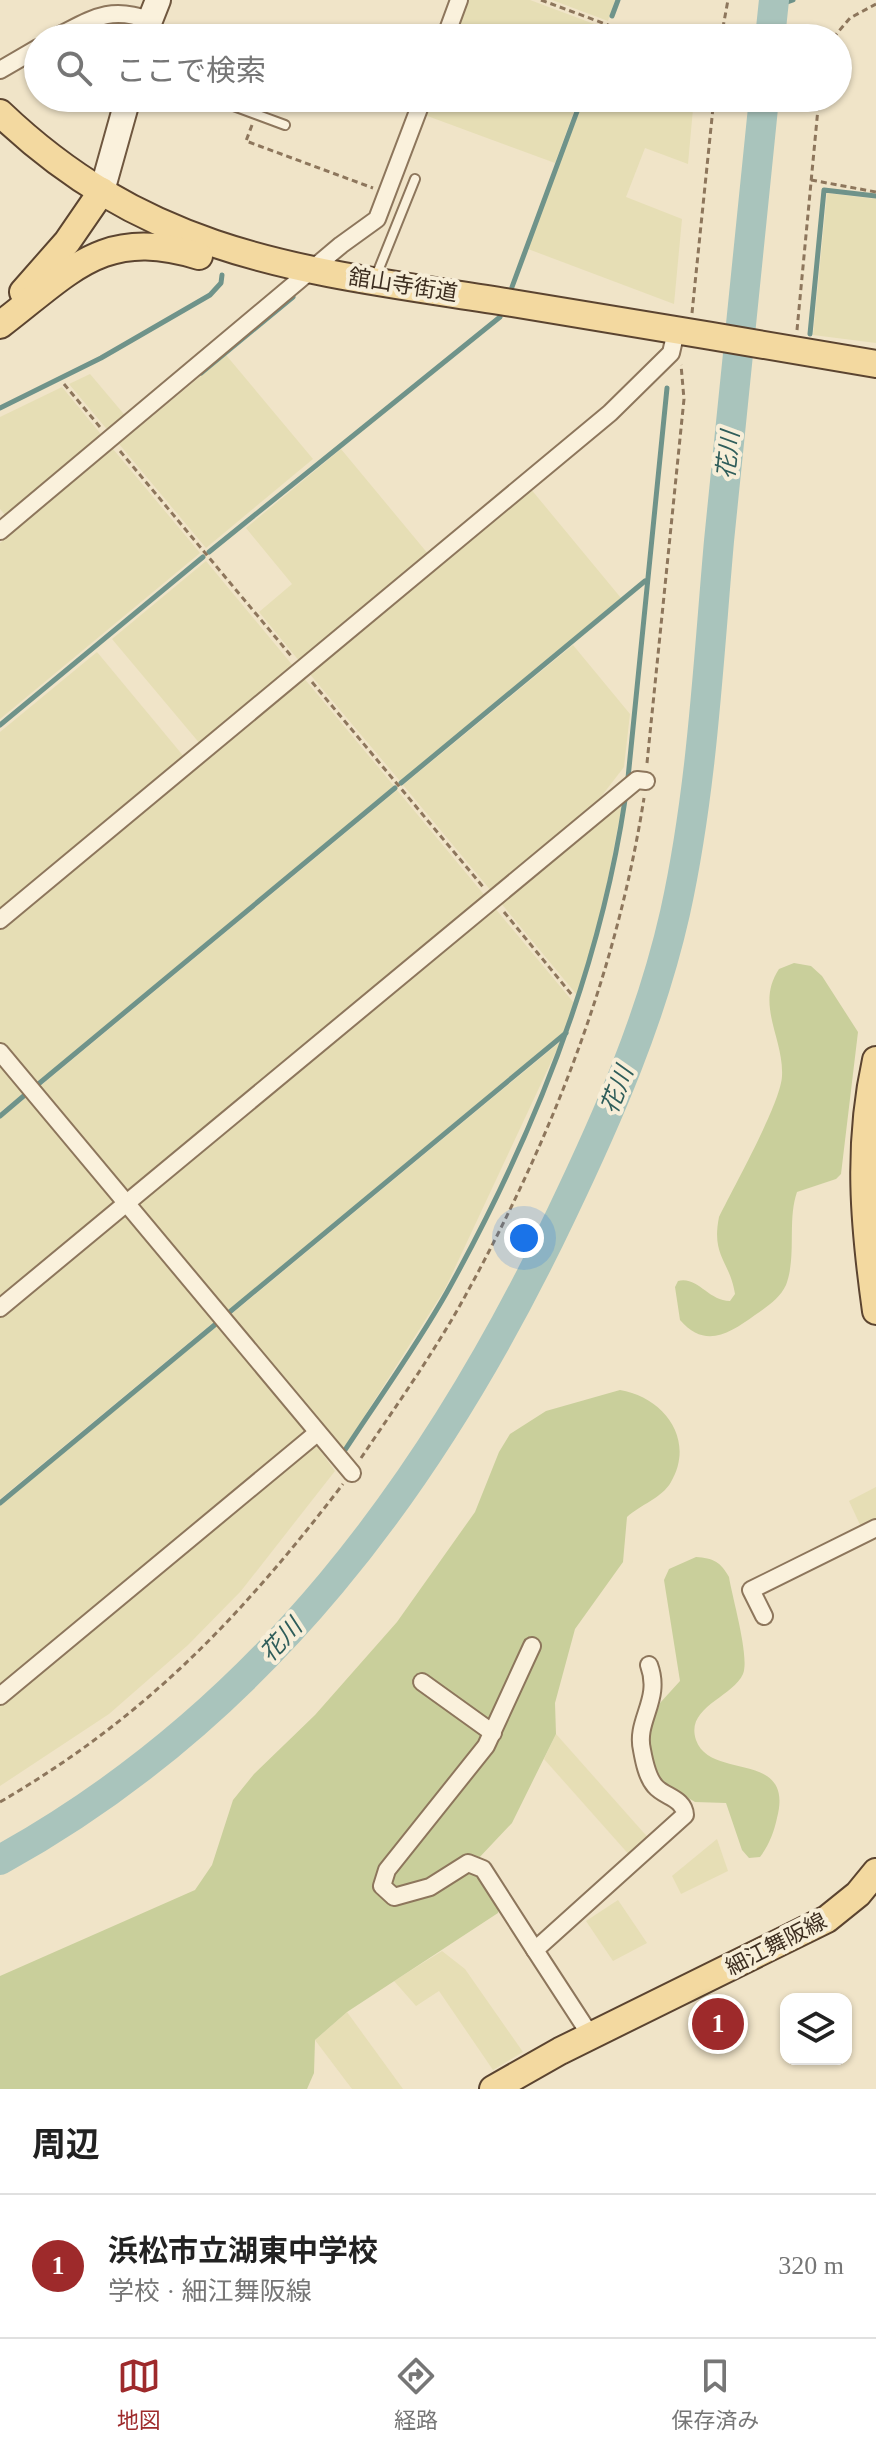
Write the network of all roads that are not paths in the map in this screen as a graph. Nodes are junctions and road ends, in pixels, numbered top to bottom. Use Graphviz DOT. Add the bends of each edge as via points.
graph roads {
  1 [pos="459,0"];
  2 [pos="150,19"];
  3 [pos="85,24"];
  4 [pos="450,24"];
  5 [pos="24,56"];
  6 [pos="0,70"];
  7 [pos="124,112"];
  8 [pos="248,112"];
  9 [pos="418,112"];
  10 [pos="0,113"];
  11 [pos="285,125"];
  12 [pos="415,179"];
  13 [pos="102,191"];
  14 [pos="313,270"];
  15 [pos="375,281"];
  16 [pos="0,317"];
  17 [pos="0,325"];
  18 [pos="682,337"];
  19 [pos="876,364"];
  20 [pos="0,531"];
  21 [pos="646,781"];
  22 [pos="0,920"];
  23 [pos="0,1052"];
  24 [pos="876,1060"];
  25 [pos="126,1204"];
  26 [pos="0,1308"];
  27 [pos="876,1311"];
  28 [pos="317,1433"];
  29 [pos="352,1473"];
  30 [pos="876,1528"];
  31 [pos="764,1616"];
  32 [pos="532,1646"];
  33 [pos="649,1665"];
  34 [pos="422,1682"];
  35 [pos="0,1696"];
  36 [pos="493,1733"];
  37 [pos="876,1872"];
  38 [pos="535,1950"];
  39 [pos="591,2036"];
  40 [pos="493,2089"];
  1 -- 4 [label="street"];
  2 -- 3 [label="street" via="122,11"];
  5 -- 6 [label="street"];
  7 -- 13 [label="main road"];
  8 -- 11 [label="lane"];
  9 -- 14 [label="street" via="377,219"];
  10 -- 13 [label="main road"];
  12 -- 15 [label="lane"];
  13 -- 14 [label="main road, 舘山寺街道" via="147,218 206,243"];
  13 -- 16 [label="main road" via="67,242"];
  14 -- 15 [label="main road, 舘山寺街道"];
  14 -- 17 [label="main road" via="264,272 165,246 124,246 85,261"];
  14 -- 20 [label="street"];
  15 -- 18 [label="main road, 舘山寺街道"];
  18 -- 19 [label="main road, 舘山寺街道"];
  18 -- 22 [label="street" via="610,413"];
  21 -- 25 [label="street" via="637,780"];
  23 -- 25 [label="street"];
  24 -- 27 [label="main road" via="865,1121 862,1191"];
  25 -- 26 [label="street"];
  25 -- 28 [label="street"];
  28 -- 29 [label="street"];
  28 -- 35 [label="street"];
  30 -- 31 [label="street" via="751,1590"];
  32 -- 36 [label="street"];
  33 -- 38 [label="street" via="655,1686 642,1752 653,1784 680,1803 685,1815"];
  34 -- 36 [label="street"];
  36 -- 38 [label="street" via="387,1870 382,1886 394,1897 403,1896 430,1887 468,1863 476,1864"];
  37 -- 39 [label="main road, 細江舞阪線" via="827,1919"];
  38 -- 39 [label="street"];
  39 -- 40 [label="main road, 細江舞阪線"];
}
